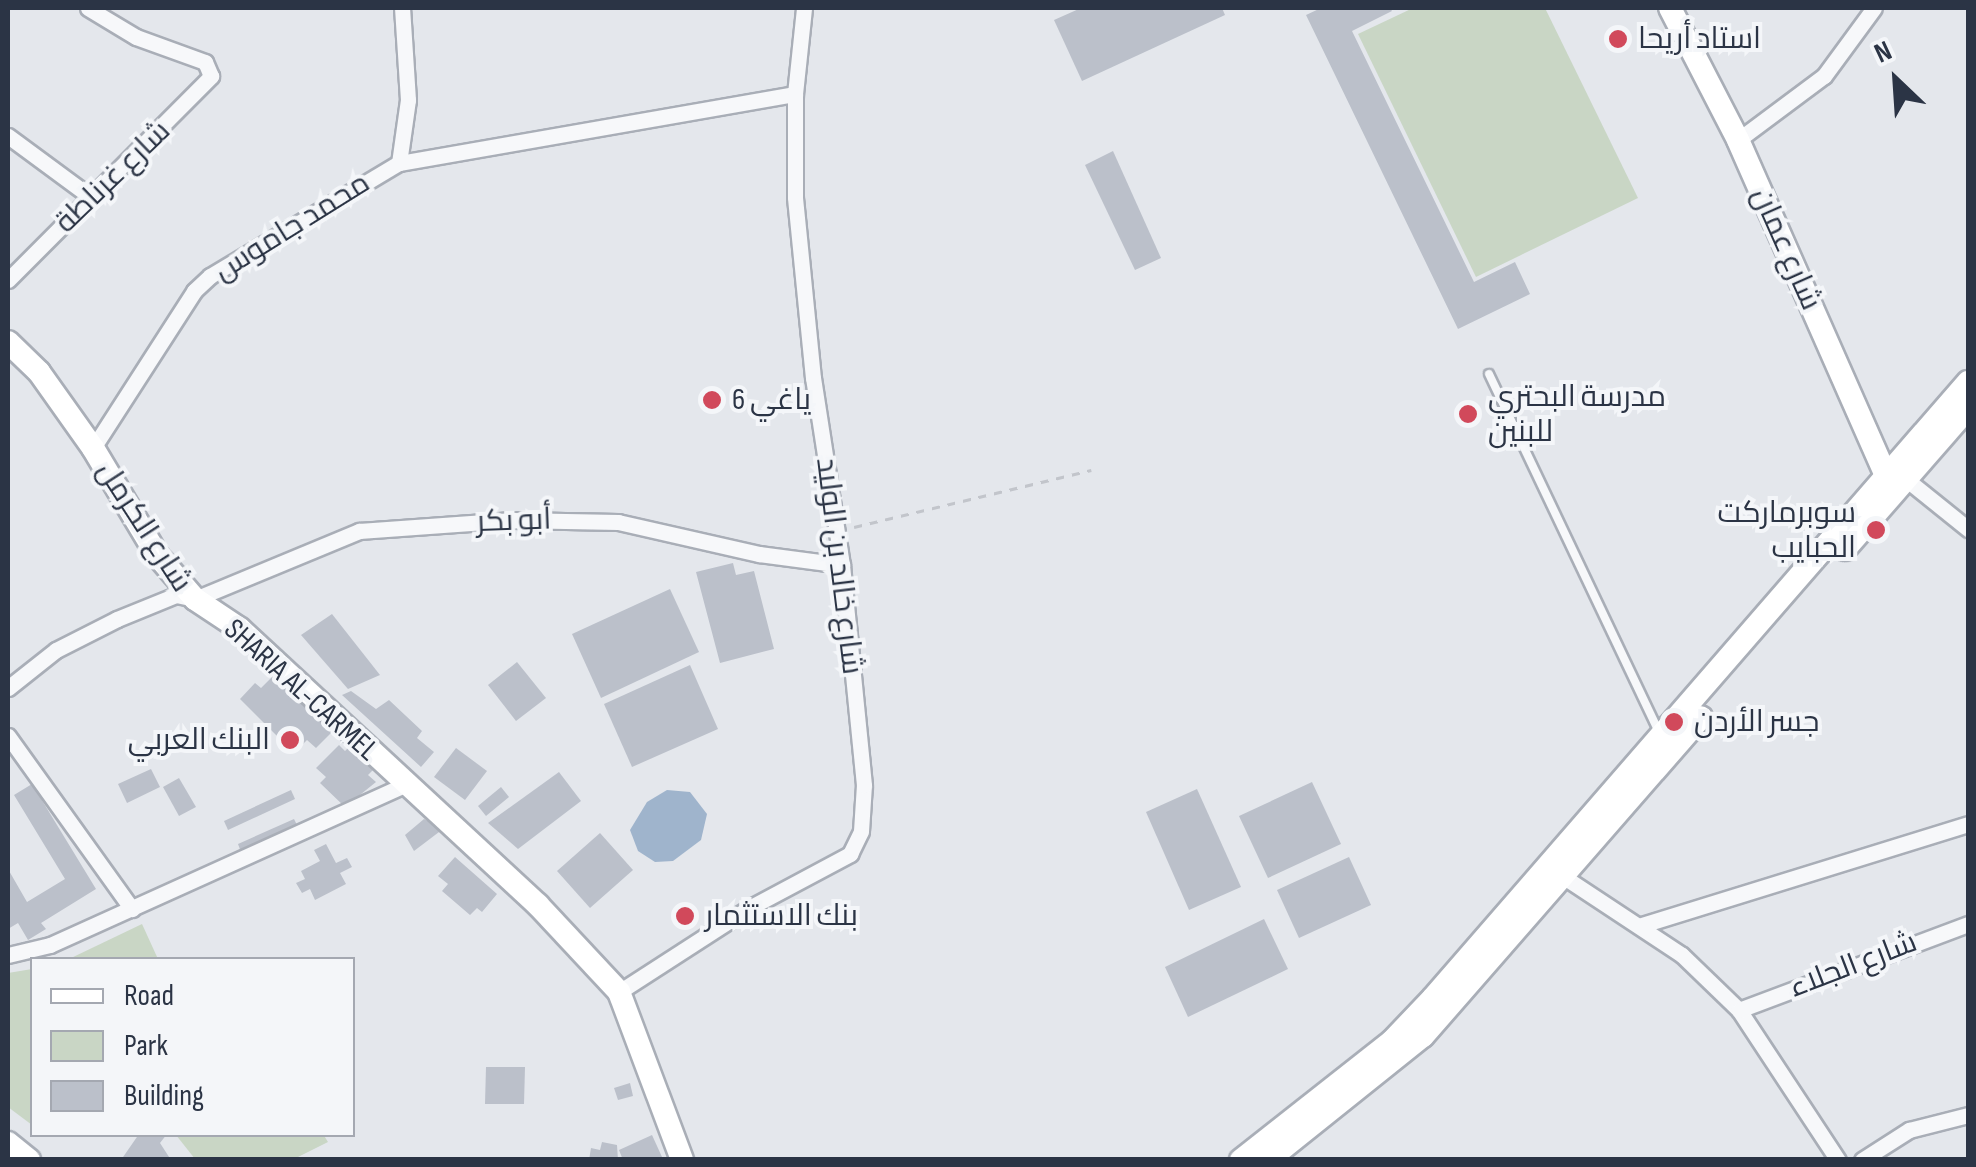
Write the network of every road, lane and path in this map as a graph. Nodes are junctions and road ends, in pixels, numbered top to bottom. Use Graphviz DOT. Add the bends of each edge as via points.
graph roads {
  1 [pos="88,8"];
  2 [pos="402,8"];
  3 [pos="804,8"];
  4 [pos="1670,8"];
  5 [pos="1874,8"];
  6 [pos="795,94"];
  7 [pos="8,136"];
  8 [pos="1738,140"];
  9 [pos="399,163"];
  10 [pos="92,198"];
  11 [pos="8,280"];
  12 [pos="8,342"];
  13 [pos="1489,374"];
  14 [pos="1968,382"];
  15 [pos="1968,408"];
  16 [pos="93,448"];
  17 [pos="1091,470"];
  18 [pos="1896,478"];
  19 [pos="1968,528"];
  20 [pos="838,532"];
  21 [pos="842,565"];
  22 [pos="195,599"];
  23 [pos="8,688"];
  24 [pos="8,736"];
  25 [pos="1662,738"];
  26 [pos="405,785"];
  27 [pos="1968,824"];
  28 [pos="1564,877"];
  29 [pos="132,909"];
  30 [pos="1968,924"];
  31 [pos="1642,925"];
  32 [pos="8,954"];
  33 [pos="619,992"];
  34 [pos="1739,1010"];
  35 [pos="1968,1115"];
  36 [pos="8,1143"];
  37 [pos="29,1160"];
  38 [pos="682,1160"];
  39 [pos="1240,1160"];
  40 [pos="1268,1160"];
  41 [pos="1838,1160"];
  42 [pos="1862,1160"];
  1 -- 10 [label="street, شارع غرناطة" via="136,38 211,69 206,83"];
  2 -- 9 [label="street, محمد جاموس" via="408,100"];
  3 -- 6 [label="street, شارع خالد بن الوليد"];
  4 -- 8 [label="main road, شارع عمان"];
  5 -- 8 [label="street" via="1824,76"];
  6 -- 9 [label="street, محمد جاموس"];
  6 -- 20 [label="street, شارع خالد بن الوليد" via="802,278"];
  7 -- 10 [label="street"];
  8 -- 18 [label="main road, شارع عمان"];
  9 -- 16 [label="street, محمد جاموس" via="194,291"];
  10 -- 11 [label="street, شارع غرناطة"];
  12 -- 16 [label="main road, شارع الكرمل" via="39,372"];
  13 -- 25 [label="lane"];
  14 -- 18 [label="main road"];
  15 -- 18 [label="main road"];
  16 -- 22 [label="main road, شارع الكرمل" via="157,555"];
  17 -- 20 [label="path"];
  18 -- 19 [label="street"];
  18 -- 25 [label="main road"];
  18 -- 28 [label="main road"];
  20 -- 21 [label="street, شارع خالد بن الوليد"];
  21 -- 22 [label="street, أبو بكر" via="618,522 434,524 359,531"];
  21 -- 33 [label="street, شارع خالد بن الوليد" via="864,785 857,843 850,854 749,908"];
  22 -- 23 [label="street, شارع الكرمل" via="176,595 71,641"];
  22 -- 26 [label="main road, SHARIA AL-CARMEL" via="240,630"];
  24 -- 29 [label="street"];
  25 -- 39 [label="main road" via="1392,1041"];
  26 -- 29 [label="street"];
  26 -- 33 [label="main road, SHARIA AL-CARMEL" via="538,905"];
  27 -- 31 [label="street"];
  28 -- 31 [label="street"];
  28 -- 40 [label="main road" via="1423,1036"];
  29 -- 32 [label="street" via="50,945"];
  30 -- 34 [label="street, شارع الجلاء"];
  31 -- 34 [label="street"];
  33 -- 38 [label="main road"];
  34 -- 41 [label="street"];
  35 -- 42 [label="street" via="1909,1130"];
  36 -- 37 [label="main road"];
}
